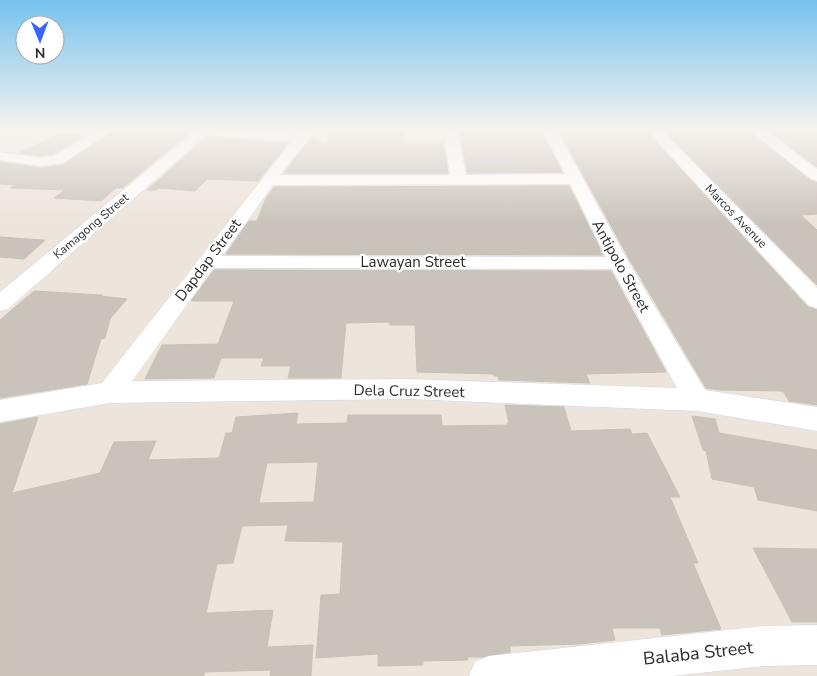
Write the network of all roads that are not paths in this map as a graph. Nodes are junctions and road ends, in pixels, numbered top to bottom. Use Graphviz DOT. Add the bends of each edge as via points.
graph roads {
  1 [pos="30,161"];
  2 [pos="53,161"];
  3 [pos="167,161"];
  4 [pos="283,161"];
  5 [pos="456,161"];
  6 [pos="565,161"];
  7 [pos="683,161"];
  8 [pos="800,161"];
  9 [pos="813,170"];
  10 [pos="574,179"];
  11 [pos="268,180"];
  12 [pos="459,180"];
  13 [pos="206,262"];
  14 [pos="619,263"];
  15 [pos="817,301"];
  16 [pos="0,304"];
  17 [pos="110,392"];
  18 [pos="697,400"];
  19 [pos="0,411"];
  20 [pos="817,419"];
  21 [pos="817,645"];
  22 [pos="489,676"];
  1 -- 2 [label="street"];
  3 -- 16 [label="street, Kamagong Street"];
  4 -- 11 [label="street, Dapdap Street"];
  5 -- 12 [label="street"];
  6 -- 10 [label="street, Antipolo Street"];
  7 -- 15 [label="street, Marcos Avenue"];
  8 -- 9 [label="street"];
  10 -- 12 [label="street"];
  10 -- 14 [label="street, Antipolo Street"];
  11 -- 12 [label="street"];
  11 -- 13 [label="street, Dapdap Street"];
  13 -- 14 [label="street, Lawayan Street"];
  13 -- 17 [label="street, Dapdap Street"];
  14 -- 18 [label="street, Antipolo Street"];
  17 -- 18 [label="street, Dela Cruz Street" via="409,389"];
  17 -- 19 [label="street, Dela Cruz Street"];
  18 -- 20 [label="street, Dela Cruz Street"];
  21 -- 22 [label="street, Balaba Street" via="765,646"];
}
